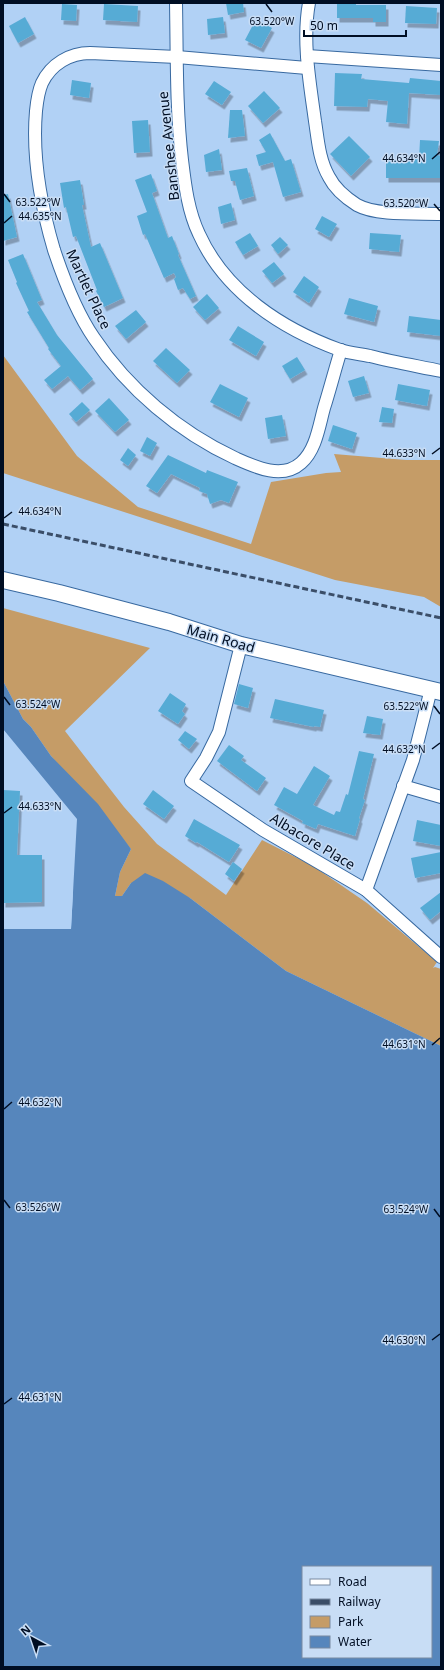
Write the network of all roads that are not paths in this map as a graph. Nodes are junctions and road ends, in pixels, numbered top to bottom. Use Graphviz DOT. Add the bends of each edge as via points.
graph roads {
  1 [pos="176,3"];
  2 [pos="309,3"];
  3 [pos="308,56"];
  4 [pos="177,57"];
  5 [pos="441,65"];
  6 [pos="307,68"];
  7 [pos="441,214"];
  8 [pos="341,350"];
  9 [pos="441,370"];
  10 [pos="3,580"];
  11 [pos="241,645"];
  12 [pos="436,691"];
  13 [pos="403,786"];
  14 [pos="441,797"];
  15 [pos="366,890"];
  16 [pos="441,957"];
  1 -- 4 [label="street, Banshee Avenue"];
  2 -- 3 [label="street"];
  3 -- 5 [label="street"];
  3 -- 6 [label="street"];
  4 -- 6 [label="street, Martlet Place"];
  4 -- 8 [label="street, Banshee Avenue" via="176,83 184,181 199,235 214,259 240,291 259,307 309,337"];
  4 -- 8 [label="street, Martlet Place" via="90,53 74,55 51,69 38,93 34,133 37,175 45,213 54,251 68,287 93,336 132,384 180,426 219,451 247,464 261,470 281,472 299,465 309,452"];
  6 -- 7 [label="street" via="320,154 335,187 368,210"];
  8 -- 9 [label="street, Banshee Avenue"];
  10 -- 11 [label="main road, Main Road" via="169,622"];
  11 -- 12 [label="main road, Main Road"];
  11 -- 15 [label="street, Albacore Place" via="219,732 191,781 263,830"];
  12 -- 13 [label="street, Albacore Place"];
  13 -- 14 [label="street"];
  13 -- 15 [label="street, Albacore Place"];
  15 -- 16 [label="street"];
}
